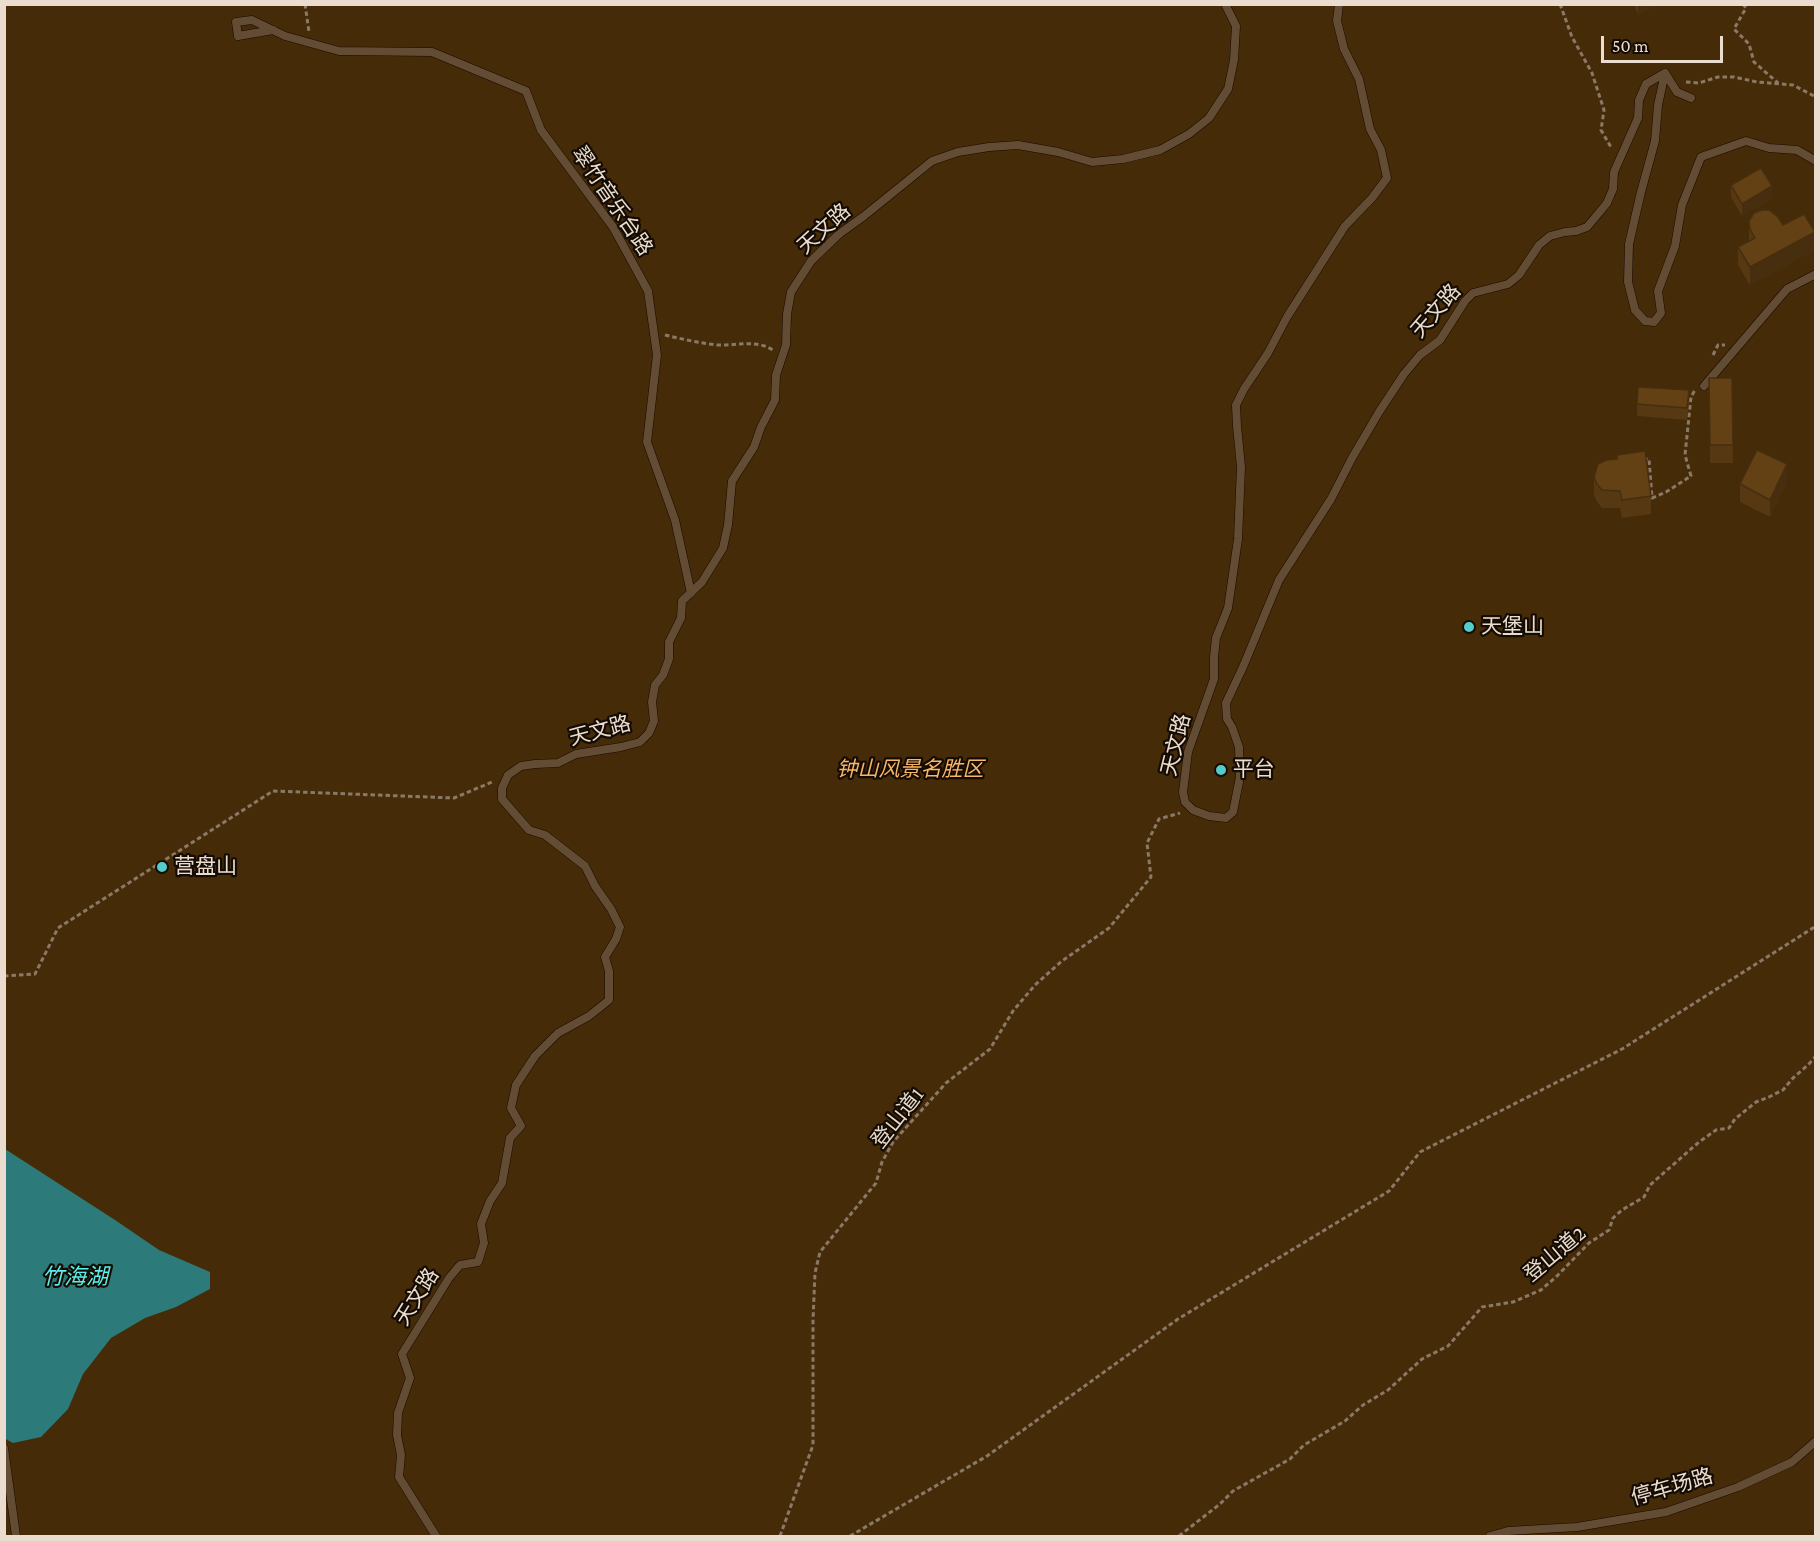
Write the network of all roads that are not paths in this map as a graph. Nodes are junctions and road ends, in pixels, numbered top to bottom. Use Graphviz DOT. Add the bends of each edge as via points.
graph roads {
  1 [pos="1225,4"];
  2 [pos="1339,4"];
  3 [pos="273,30"];
  4 [pos="1665,73"];
  5 [pos="1691,98"];
  6 [pos="1815,161"];
  7 [pos="1815,274"];
  8 [pos="1704,386"];
  9 [pos="691,593"];
  10 [pos="1815,1441"];
  11 [pos="4,1448"];
  12 [pos="16,1536"];
  13 [pos="436,1536"];
  14 [pos="1490,1536"];
  1 -- 9 [label="lane, 天文路" via="1236,26 1228,89 1209,118 1190,134 1161,150 1092,162 1018,145 958,152 932,161 811,261 791,292 775,400 754,447 732,481 723,548"];
  2 -- 4 [label="lane, 天文路" via="1337,21 1344,49 1359,79 1370,129 1381,150 1387,177 1345,226 1236,405 1241,467 1238,539 1228,608 1216,638 1214,679 1188,752 1183,792 1185,802 1193,810 1209,816 1226,818 1233,812 1240,777 1239,747 1227,718 1226,703 1279,580 1331,499 1378,412 1420,355 1440,340 1473,293 1508,284 1550,236 1587,227 1613,189 1614,172 1638,118 1639,100 1646,84"];
  3 -- 9 [label="lane, 翠竹音乐台路" via="339,51 432,52 526,91 541,130 613,227 648,291 657,355 647,442 675,520"];
  4 -- 5 [label="lane" via="1677,92"];
  4 -- 6 [label="lane" via="1655,141 1629,244 1628,282 1635,310 1645,321 1654,322 1661,313 1658,291 1674,246 1682,205 1701,157 1746,141 1797,150"];
  7 -- 8 [label="lane" via="1787,289"];
  9 -- 13 [label="lane, 天文路" via="682,601 681,618 669,642 669,659 655,685 650,733 640,742 621,747 576,754 558,763 521,766 508,775 502,788 502,799 529,830 545,835 585,866 620,927 605,957 609,1000 558,1034 535,1056 516,1085 511,1108 521,1126 510,1138 502,1184 490,1201 482,1224 484,1243 478,1262 460,1265 449,1278 402,1354 410,1378 398,1413 399,1476"];
  10 -- 14 [label="lane, 停车场路" via="1792,1462 1738,1487 1666,1512"];
  11 -- 12 [label="lane"];
}
